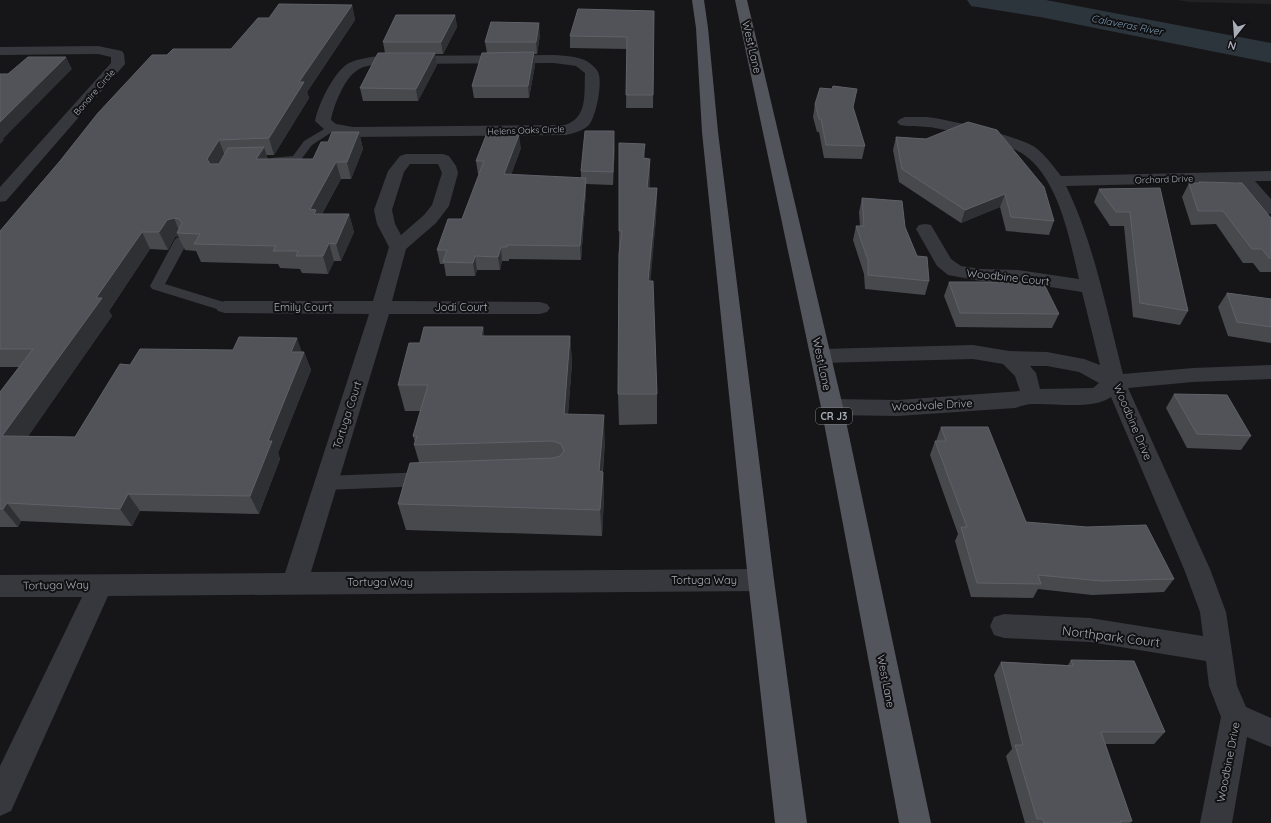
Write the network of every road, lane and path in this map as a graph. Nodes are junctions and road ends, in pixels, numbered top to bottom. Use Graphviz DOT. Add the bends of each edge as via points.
graph roads {
  1 [pos="698,5"];
  2 [pos="742,6"];
  3 [pos="0,51"];
  4 [pos="905,122"];
  5 [pos="331,128"];
  6 [pos="401,132"];
  7 [pos="460,132"];
  8 [pos="406,159"];
  9 [pos="443,159"];
  10 [pos="266,160"];
  11 [pos="1271,176"];
  12 [pos="1242,177"];
  13 [pos="1056,182"];
  14 [pos="0,197"];
  15 [pos="1271,208"];
  16 [pos="924,229"];
  17 [pos="181,241"];
  18 [pos="398,247"];
  19 [pos="1090,287"];
  20 [pos="225,307"];
  21 [pos="381,307"];
  22 [pos="540,308"];
  23 [pos="821,356"];
  24 [pos="1009,358"];
  25 [pos="1271,372"];
  26 [pos="1116,382"];
  27 [pos="1032,396"];
  28 [pos="832,407"];
  29 [pos="438,479"];
  30 [pos="326,483"];
  31 [pos="761,580"];
  32 [pos="295,582"];
  33 [pos="100,584"];
  34 [pos="0,586"];
  35 [pos="1004,626"];
  36 [pos="1218,651"];
  37 [pos="1236,717"];
  38 [pos="1271,733"];
  39 [pos="0,800"];
  40 [pos="791,823"];
  41 [pos="915,823"];
  42 [pos="1216,823"];
  1 -- 31 [label="main road"];
  2 -- 23 [label="main road, West Lane / CR J3"];
  3 -- 14 [label="street, Bonaire Circle" via="98,50 117,54 118,64"];
  4 -- 13 [label="street, Woodbine Drive" via="948,126 1015,143 1030,151"];
  5 -- 6 [label="street, Helens Oaks Circle" via="353,132"];
  5 -- 7 [label="street, Helens Oaks Circle" via="323,121 324,114 342,75 367,62 554,59 582,64 592,73 589,114 585,121 576,126 552,131"];
  5 -- 10 [label="lane" via="308,143 296,160"];
  6 -- 7 [label="street, Helens Oaks Circle"];
  6 -- 8 [label="street"];
  7 -- 9 [label="street"];
  8 -- 9 [label="street"];
  8 -- 18 [label="street" via="396,171 383,210 386,224"];
  9 -- 18 [label="street" via="450,173 440,206 430,219"];
  11 -- 12 [label="street, Orchard Drive"];
  12 -- 13 [label="street, Orchard Drive"];
  12 -- 15 [label="street"];
  13 -- 19 [label="street, Woodbine Drive" via="1068,207"];
  16 -- 19 [label="street, Woodbine Court" via="944,262 955,271 1018,276"];
  17 -- 20 [label="lane" via="157,286"];
  18 -- 21 [label="street, Tortuga Court"];
  19 -- 26 [label="street, Woodbine Drive"];
  20 -- 21 [label="street, Emily Court"];
  21 -- 22 [label="street, Jodi Court"];
  21 -- 30 [label="street, Tortuga Court"];
  23 -- 24 [label="street" via="973,352"];
  23 -- 28 [label="main road, West Lane / CR J3"];
  24 -- 26 [label="street" via="1047,359 1084,366"];
  24 -- 27 [label="street" via="1025,373"];
  25 -- 26 [label="street" via="1193,375"];
  26 -- 27 [label="street, Woodvale Drive" via="1098,395 1065,398"];
  26 -- 36 [label="street, Woodbine Drive" via="1197,569 1213,612"];
  27 -- 28 [label="street, Woodvale Drive" via="1015,400 898,408"];
  28 -- 41 [label="main road, West Lane / CR J3"];
  29 -- 30 [label="lane"];
  30 -- 32 [label="street, Tortuga Court"];
  31 -- 32 [label="street, Tortuga Way"];
  31 -- 40 [label="main road"];
  32 -- 33 [label="street, Tortuga Way"];
  33 -- 34 [label="street, Tortuga Way"];
  33 -- 39 [label="street"];
  35 -- 36 [label="street, Northpark Court" via="1090,630"];
  36 -- 37 [label="street, Woodbine Drive" via="1223,686"];
  37 -- 38 [label="street"];
  37 -- 42 [label="street, Woodbine Drive"];
}
